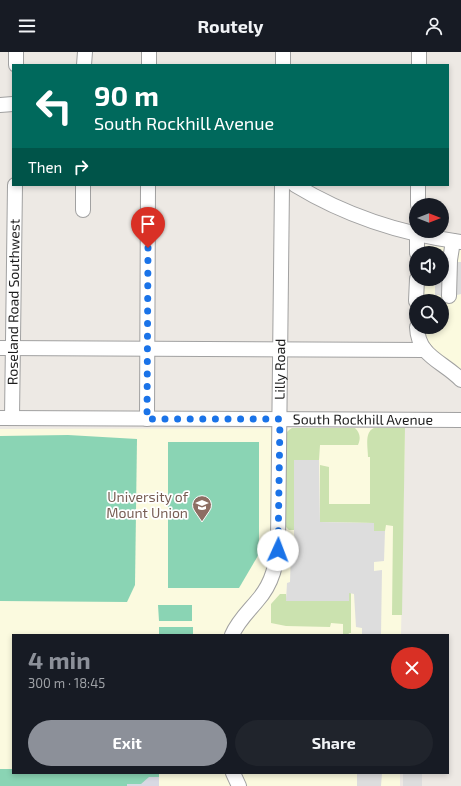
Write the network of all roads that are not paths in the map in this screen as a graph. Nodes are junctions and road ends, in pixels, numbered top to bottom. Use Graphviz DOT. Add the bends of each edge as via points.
graph roads {
  1 [pos="16,52"];
  2 [pos="85,52"];
  3 [pos="149,52"];
  4 [pos="283,52"];
  5 [pos="419,52"];
  6 [pos="16,64"];
  7 [pos="84,64"];
  8 [pos="149,64"];
  9 [pos="283,64"];
  10 [pos="419,64"];
  11 [pos="12,104"];
  12 [pos="0,105"];
  13 [pos="15,186"];
  14 [pos="83,186"];
  15 [pos="148,186"];
  16 [pos="282,186"];
  17 [pos="297,186"];
  18 [pos="418,186"];
  19 [pos="418,198"];
  20 [pos="83,210"];
  21 [pos="409,231"];
  22 [pos="439,238"];
  23 [pos="457,242"];
  24 [pos="449,296"];
  25 [pos="418,334"];
  26 [pos="7,348"];
  27 [pos="147,349"];
  28 [pos="280,350"];
  29 [pos="425,350"];
  30 [pos="461,380"];
  31 [pos="6,418"];
  32 [pos="147,419"];
  33 [pos="280,419"];
  34 [pos="461,420"];
  35 [pos="232,634"];
  36 [pos="233,774"];
  37 [pos="239,786"];
  1 -- 6 [label="street"];
  2 -- 7 [label="street"];
  3 -- 8 [label="street"];
  4 -- 9 [label="street"];
  5 -- 10 [label="street"];
  11 -- 12 [label="street"];
  13 -- 26 [label="street, Roseland Road Southwest"];
  14 -- 20 [label="street"];
  15 -- 27 [label="street"];
  16 -- 28 [label="street, Lilly Road"];
  17 -- 21 [label="street" via="372,222"];
  18 -- 19 [label="street"];
  22 -- 23 [label="street"];
  23 -- 24 [label="street" via="450,260"];
  25 -- 29 [label="street"];
  26 -- 27 [label="street"];
  26 -- 31 [label="street, Roseland Road Southwest"];
  27 -- 28 [label="street"];
  27 -- 32 [label="street"];
  28 -- 29 [label="street"];
  28 -- 33 [label="street, Lilly Road"];
  29 -- 30 [label="street"];
  31 -- 32 [label="street, South Rockhill Avenue"];
  32 -- 33 [label="street, South Rockhill Avenue"];
  33 -- 34 [label="street, South Rockhill Avenue"];
  33 -- 35 [label="street, Lilly Road" via="277,560 267,587 238,623"];
  36 -- 37 [label="street"];
}
